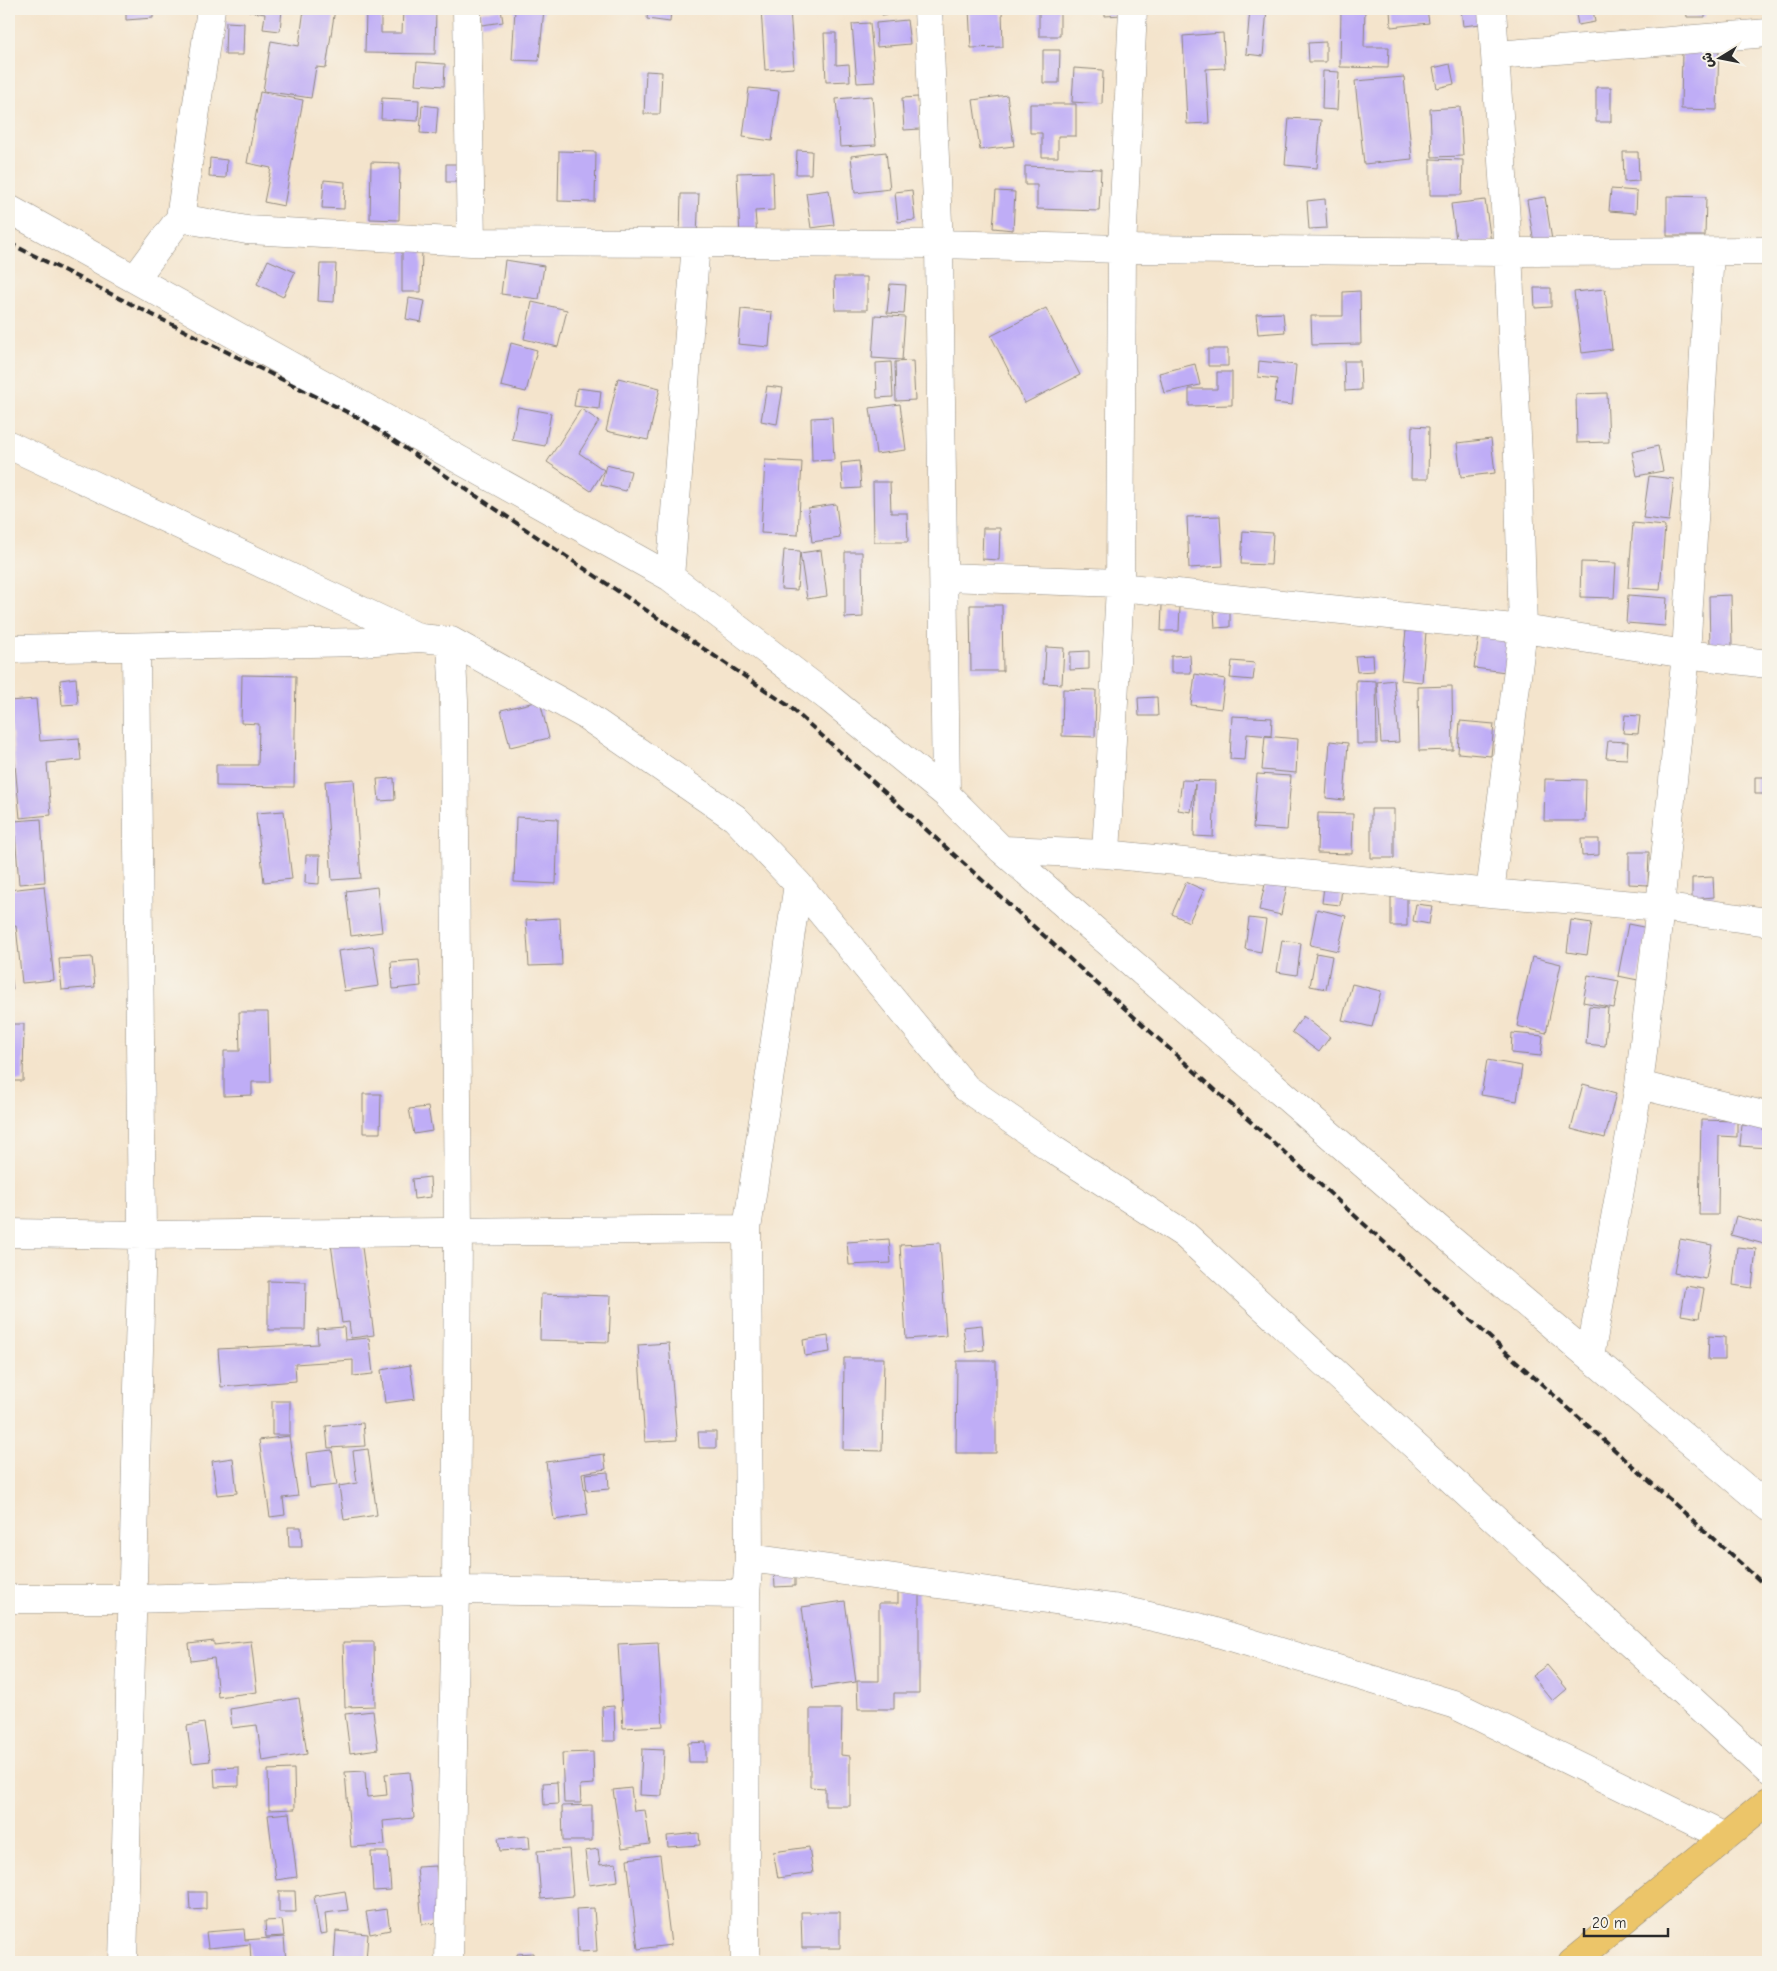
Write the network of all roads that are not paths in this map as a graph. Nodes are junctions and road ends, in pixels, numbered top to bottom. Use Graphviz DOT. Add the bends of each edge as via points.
graph roads {
  1 [pos="211,9"];
  2 [pos="468,9"];
  3 [pos="928,9"];
  4 [pos="1133,9"];
  5 [pos="1492,9"];
  6 [pos="1768,33"];
  7 [pos="1496,55"];
  8 [pos="9,209"];
  9 [pos="180,218"];
  10 [pos="471,242"];
  11 [pos="696,243"];
  12 [pos="939,244"];
  13 [pos="1122,249"];
  14 [pos="1508,252"];
  15 [pos="1710,252"];
  16 [pos="1768,252"];
  17 [pos="135,279"];
  18 [pos="9,445"];
  19 [pos="670,577"];
  20 [pos="945,577"];
  21 [pos="1120,585"];
  22 [pos="1523,629"];
  23 [pos="420,638"];
  24 [pos="451,641"];
  25 [pos="136,648"];
  26 [pos="9,649"];
  27 [pos="1686,654"];
  28 [pos="1768,664"];
  29 [pos="946,794"];
  30 [pos="1002,850"];
  31 [pos="1106,854"];
  32 [pos="798,884"];
  33 [pos="1490,893"];
  34 [pos="1660,907"];
  35 [pos="1768,922"];
  36 [pos="1639,1085"];
  37 [pos="1768,1116"];
  38 [pos="747,1230"];
  39 [pos="458,1231"];
  40 [pos="9,1232"];
  41 [pos="142,1235"];
  42 [pos="1590,1356"];
  43 [pos="1766,1503"];
  44 [pos="749,1558"];
  45 [pos="456,1590"];
  46 [pos="746,1594"];
  47 [pos="9,1599"];
  48 [pos="131,1599"];
  49 [pos="1768,1770"];
  50 [pos="1768,1802"];
  51 [pos="1725,1837"];
  52 [pos="123,1962"];
  53 [pos="449,1962"];
  54 [pos="745,1962"];
  55 [pos="1572,1962"];
  1 -- 9 [label="street"];
  2 -- 10 [label="street"];
  3 -- 12 [label="street"];
  4 -- 13 [label="street"];
  5 -- 7 [label="street"];
  6 -- 7 [label="street"];
  7 -- 14 [label="street"];
  8 -- 17 [label="street"];
  9 -- 10 [label="street" via="247,230"];
  9 -- 17 [label="street"];
  10 -- 11 [label="street"];
  11 -- 12 [label="street"];
  11 -- 19 [label="street"];
  12 -- 13 [label="street"];
  12 -- 20 [label="street"];
  13 -- 14 [label="street"];
  13 -- 21 [label="street"];
  14 -- 15 [label="street"];
  14 -- 22 [label="street"];
  15 -- 16 [label="street"];
  15 -- 27 [label="street"];
  17 -- 19 [label="street"];
  18 -- 23 [label="street"];
  19 -- 29 [label="street" via="829,698"];
  20 -- 21 [label="street"];
  20 -- 29 [label="street"];
  21 -- 22 [label="street"];
  21 -- 31 [label="street"];
  22 -- 27 [label="street"];
  22 -- 33 [label="street"];
  23 -- 24 [label="street"];
  23 -- 25 [label="street"];
  24 -- 32 [label="street" via="585,714 735,818"];
  24 -- 39 [label="street"];
  25 -- 26 [label="street"];
  25 -- 41 [label="street"];
  27 -- 28 [label="street"];
  27 -- 34 [label="street"];
  29 -- 30 [label="street"];
  30 -- 31 [label="street"];
  30 -- 42 [label="street"];
  31 -- 33 [label="street"];
  32 -- 38 [label="street"];
  32 -- 49 [label="street" via="966,1088 1054,1150 1184,1234"];
  33 -- 34 [label="street"];
  34 -- 35 [label="street"];
  34 -- 36 [label="street"];
  36 -- 37 [label="street"];
  36 -- 42 [label="street"];
  38 -- 39 [label="street"];
  38 -- 44 [label="street"];
  39 -- 41 [label="street"];
  39 -- 45 [label="street"];
  40 -- 41 [label="street"];
  41 -- 48 [label="street"];
  42 -- 43 [label="street"];
  44 -- 46 [label="street"];
  44 -- 51 [label="street" via="1113,1608 1198,1627 1453,1704"];
  45 -- 46 [label="street"];
  45 -- 48 [label="street"];
  45 -- 53 [label="street"];
  46 -- 54 [label="street"];
  47 -- 48 [label="street"];
  48 -- 52 [label="street"];
  50 -- 51 [label="main road"];
  51 -- 55 [label="main road"];
}
